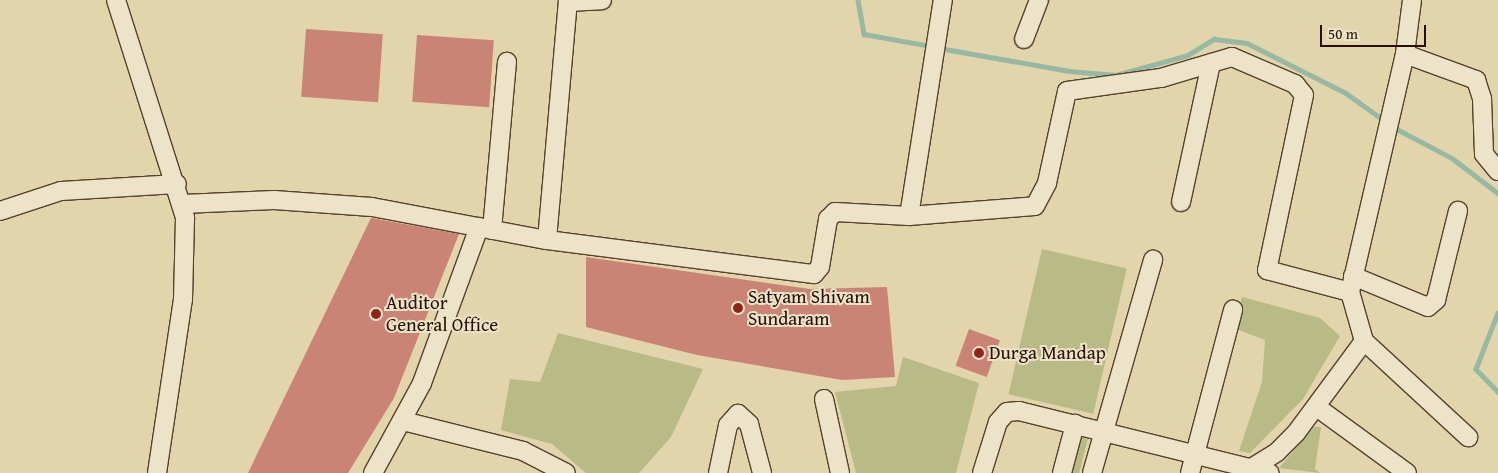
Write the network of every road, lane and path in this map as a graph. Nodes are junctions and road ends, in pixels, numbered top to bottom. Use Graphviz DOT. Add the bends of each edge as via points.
graph roads {
  1 [pos="116,0"];
  2 [pos="602,0"];
  3 [pos="943,0"];
  4 [pos="1038,0"];
  5 [pos="1412,0"];
  6 [pos="568,1"];
  7 [pos="1024,39"];
  8 [pos="1405,54"];
  9 [pos="507,62"];
  10 [pos="1211,62"];
  11 [pos="1498,171"];
  12 [pos="177,184"];
  13 [pos="1181,202"];
  14 [pos="184,204"];
  15 [pos="0,211"];
  16 [pos="1458,211"];
  17 [pos="909,216"];
  18 [pos="486,229"];
  19 [pos="547,240"];
  20 [pos="1153,260"];
  21 [pos="1352,284"];
  22 [pos="1233,310"];
  23 [pos="1364,341"];
  24 [pos="824,399"];
  25 [pos="1318,408"];
  26 [pos="403,421"];
  27 [pos="1075,424"];
  28 [pos="1103,432"];
  29 [pos="1468,437"];
  30 [pos="1192,465"];
  31 [pos="1250,469"];
  32 [pos="157,473"];
  33 [pos="373,473"];
  34 [pos="566,473"];
  35 [pos="718,473"];
  36 [pos="762,473"];
  37 [pos="840,473"];
  38 [pos="982,473"];
  39 [pos="1062,473"];
  40 [pos="1092,473"];
  41 [pos="1269,473"];
  42 [pos="1407,473"];
  1 -- 12 [label="street"];
  2 -- 6 [label="street"];
  3 -- 17 [label="street"];
  4 -- 7 [label="street"];
  5 -- 8 [label="street"];
  6 -- 19 [label="street"];
  8 -- 11 [label="street" via="1476,80 1482,100 1484,154"];
  8 -- 21 [label="street"];
  9 -- 18 [label="street"];
  10 -- 13 [label="street"];
  10 -- 17 [label="street" via="1146,82 1067,91 1047,183 1035,206"];
  10 -- 21 [label="street" via="1239,58 1303,91 1266,267 1284,278"];
  12 -- 14 [label="street"];
  12 -- 15 [label="street" via="61,191"];
  14 -- 18 [label="street" via="274,200 330,204"];
  14 -- 32 [label="street" via="187,240 183,299"];
  16 -- 21 [label="street" via="1436,300 1428,307"];
  17 -- 19 [label="street" via="830,214 820,267 814,274"];
  18 -- 19 [label="street"];
  18 -- 26 [label="street"];
  20 -- 28 [label="street"];
  21 -- 23 [label="street"];
  22 -- 30 [label="street"];
  23 -- 25 [label="street"];
  23 -- 29 [label="street"];
  24 -- 37 [label="street"];
  25 -- 31 [label="street" via="1277,452"];
  25 -- 42 [label="street"];
  26 -- 33 [label="street"];
  26 -- 34 [label="street" via="523,451"];
  27 -- 28 [label="street"];
  27 -- 38 [label="street" via="1007,412 994,429"];
  27 -- 39 [label="street"];
  28 -- 30 [label="street"];
  28 -- 40 [label="street"];
  30 -- 31 [label="street"];
  31 -- 41 [label="street"];
  35 -- 36 [label="street" via="728,425 738,414 749,424"];
}
